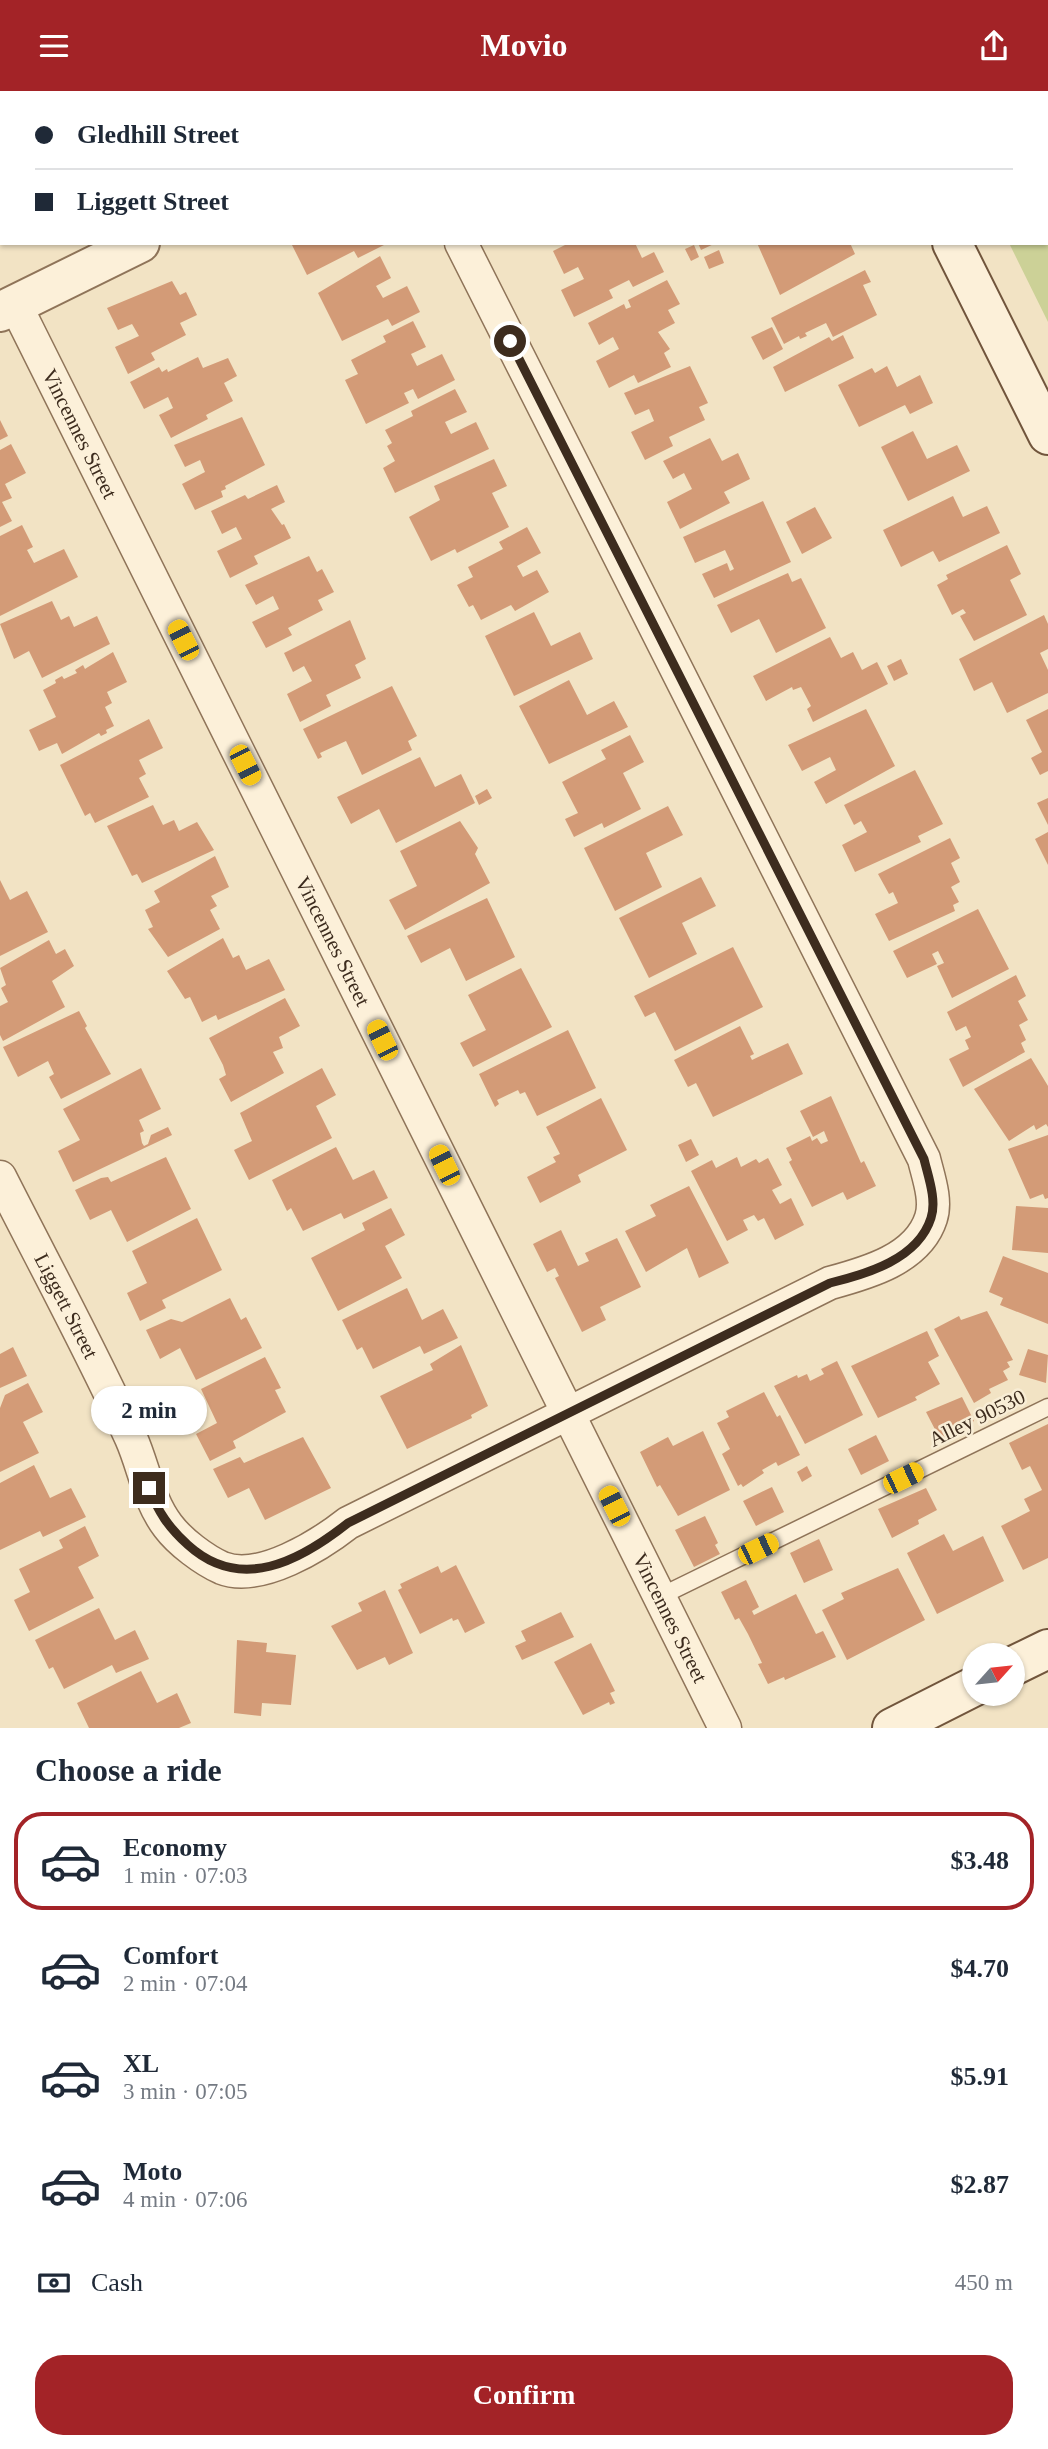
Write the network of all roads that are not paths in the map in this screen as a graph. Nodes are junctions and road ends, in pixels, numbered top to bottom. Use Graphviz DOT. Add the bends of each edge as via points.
graph roads {
  1 [pos="135,245"];
  2 [pos="462,245"];
  3 [pos="953,245"];
  4 [pos="8,308"];
  5 [pos="1048,435"];
  6 [pos="0,1177"];
  7 [pos="1048,1407"];
  8 [pos="568,1415"];
  9 [pos="661,1597"];
  10 [pos="1048,1649"];
  11 [pos="1026,1660"];
  12 [pos="962,1693"];
  13 [pos="725,1728"];
  14 [pos="892,1728"];
  1 -- 4 [label="main road"];
  2 -- 8 [label="street" via="919,1149 932,1190 931,1217 917,1242 893,1261 830,1283"];
  3 -- 5 [label="main road"];
  4 -- 8 [label="street, Vincennes Street"];
  6 -- 8 [label="street, Liggett Street" via="132,1441 155,1506 169,1528 223,1568 247,1570 292,1558 348,1523"];
  7 -- 9 [label="lane, Alley 90530"];
  8 -- 9 [label="street, Vincennes Street"];
  9 -- 13 [label="street, Vincennes Street"];
  10 -- 11 [label="main road"];
  12 -- 14 [label="main road"];
}
